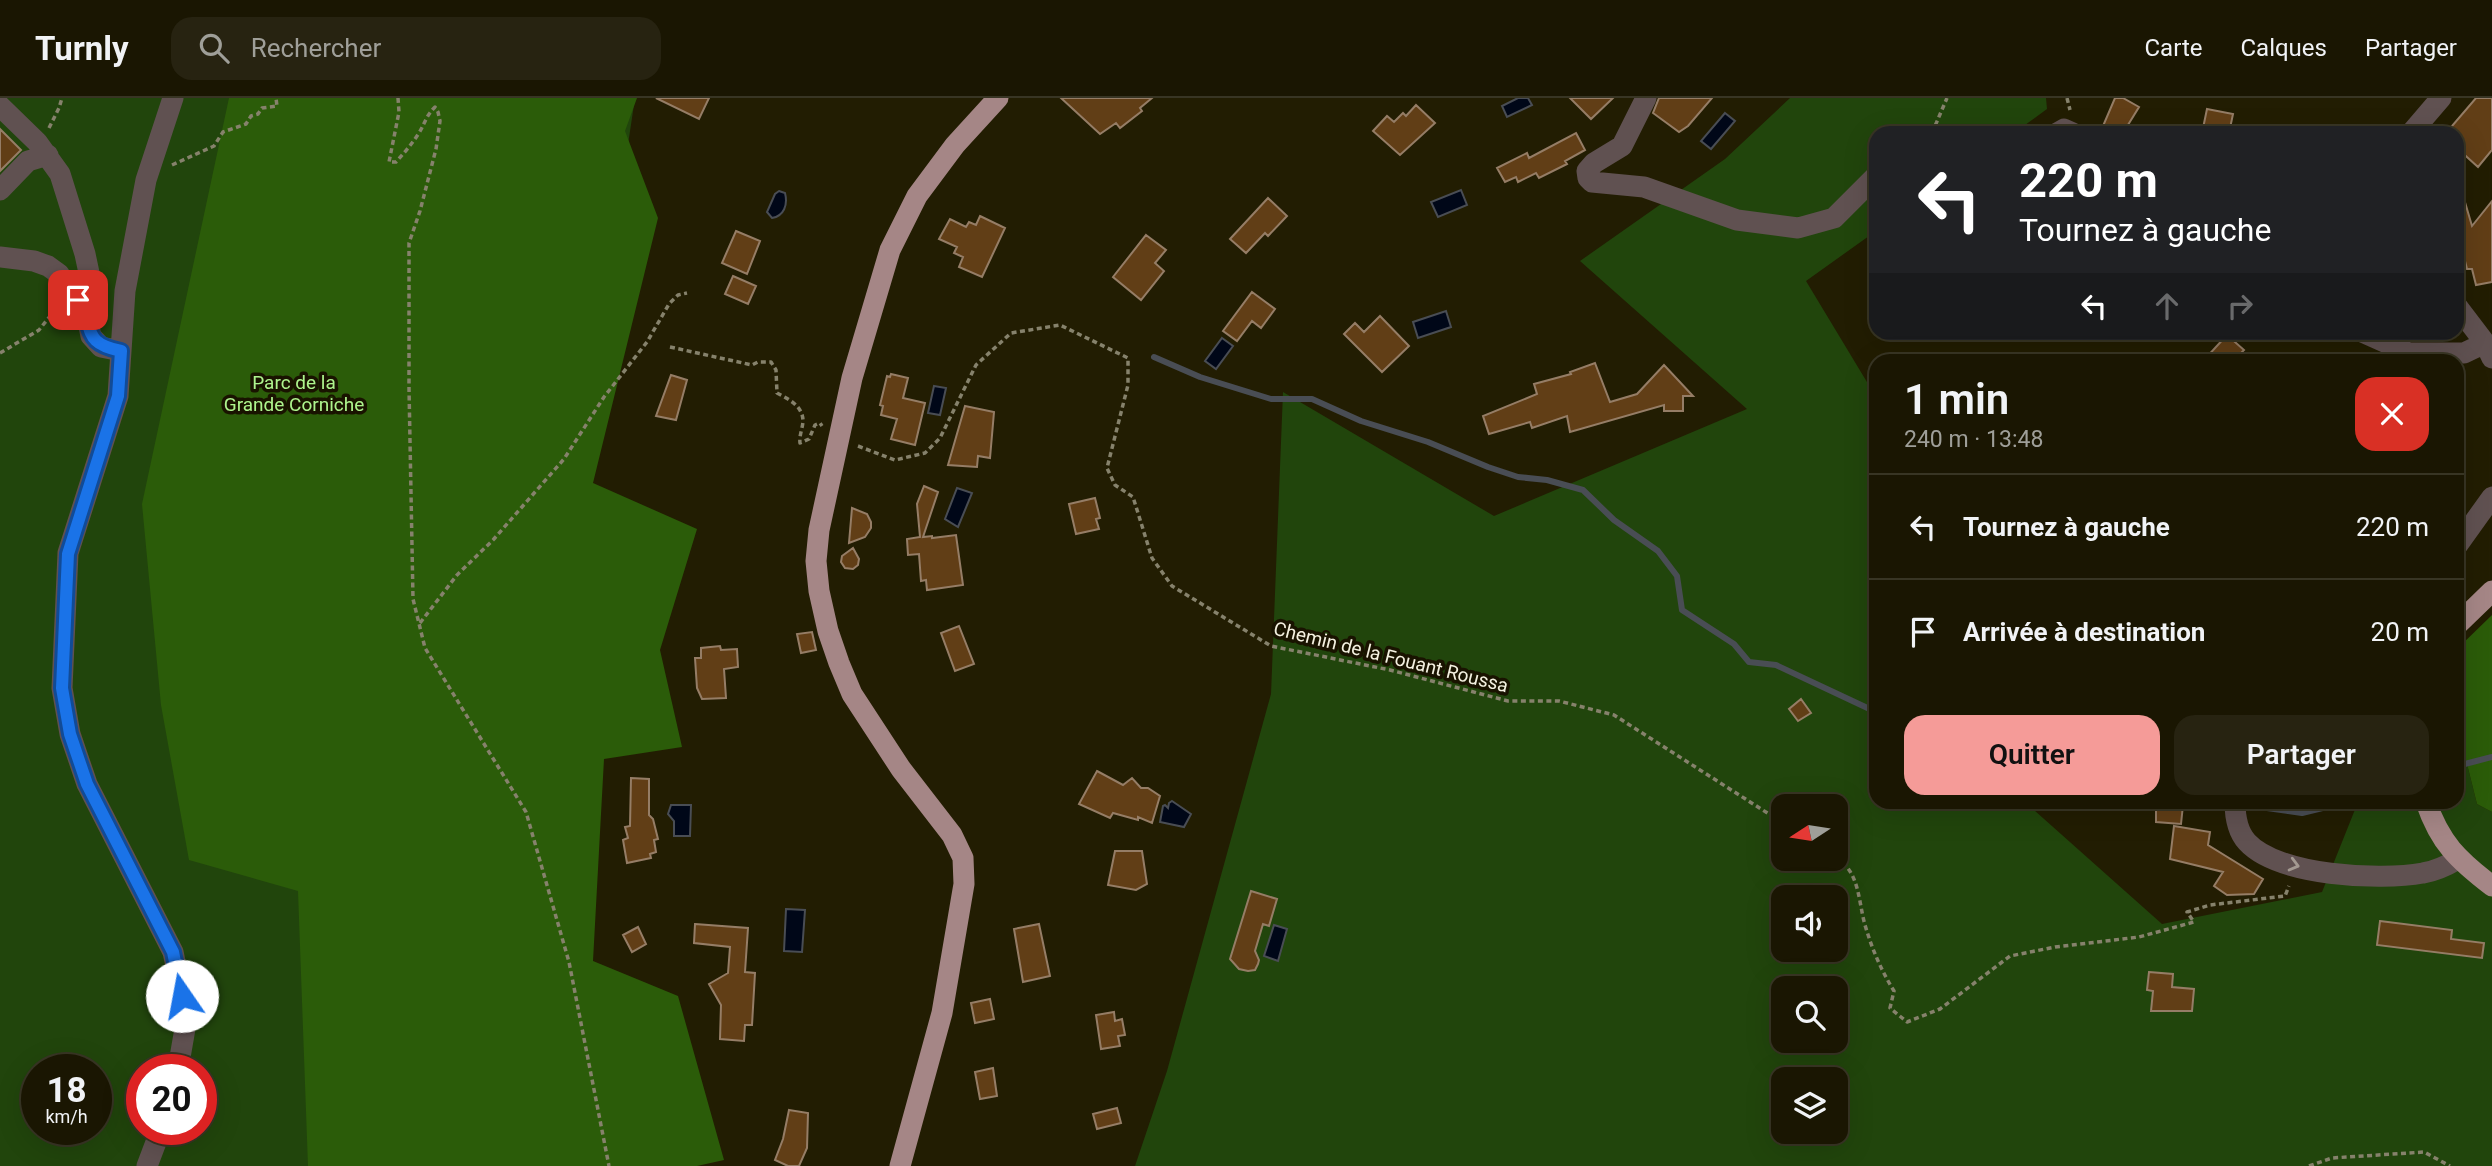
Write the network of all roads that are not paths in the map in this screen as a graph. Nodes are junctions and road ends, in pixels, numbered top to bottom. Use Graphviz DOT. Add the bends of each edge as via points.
graph roads {
  1 [pos="173,98"];
  2 [pos="998,98"];
  3 [pos="1646,98"];
  4 [pos="2441,98"];
  5 [pos="0,106"];
  6 [pos="2417,126"];
  7 [pos="43,149"];
  8 [pos="1869,183"];
  9 [pos="0,190"];
  10 [pos="0,257"];
  11 [pos="82,308"];
  12 [pos="2464,316"];
  13 [pos="2380,340"];
  14 [pos="121,351"];
  15 [pos="2489,351"];
  16 [pos="2492,496"];
  17 [pos="2464,536"];
  18 [pos="2492,591"];
  19 [pos="2464,618"];
  20 [pos="2235,809"];
  21 [pos="2429,809"];
  22 [pos="2458,859"];
  23 [pos="2492,886"];
  24 [pos="181,1054"];
  25 [pos="155,1145"];
  26 [pos="147,1166"];
  27 [pos="900,1166"];
  1 -- 14 [label="street" via="146,180 125,291"];
  2 -- 27 [label="main road" via="917,196 890,250 852,378 816,561 828,631 839,663 872,727 952,835 963,858 964,884 942,1013"];
  3 -- 8 [label="street" via="1622,146 1587,171 1592,182 1644,187 1737,220 1798,228 1834,218"];
  4 -- 6 [label="street"];
  5 -- 7 [label="street"];
  7 -- 9 [label="street"];
  7 -- 11 [label="street" via="60,174 85,254 92,287"];
  10 -- 11 [label="street" via="48,266 59,274"];
  11 -- 14 [label="street" via="91,336 101,347"];
  12 -- 15 [label="street"];
  13 -- 15 [label="street" via="2409,353"];
  14 -- 24 [label="street" via="118,396 68,554 62,688 70,734 87,784 173,952 187,1017"];
  16 -- 17 [label="street"];
  18 -- 19 [label="main road"];
  20 -- 22 [label="street, one-way" via="2245,839 2274,859 2349,876 2423,873"];
  21 -- 22 [label="main road" via="2437,831"];
  22 -- 23 [label="main road"];
  25 -- 26 [label="street"];
}
